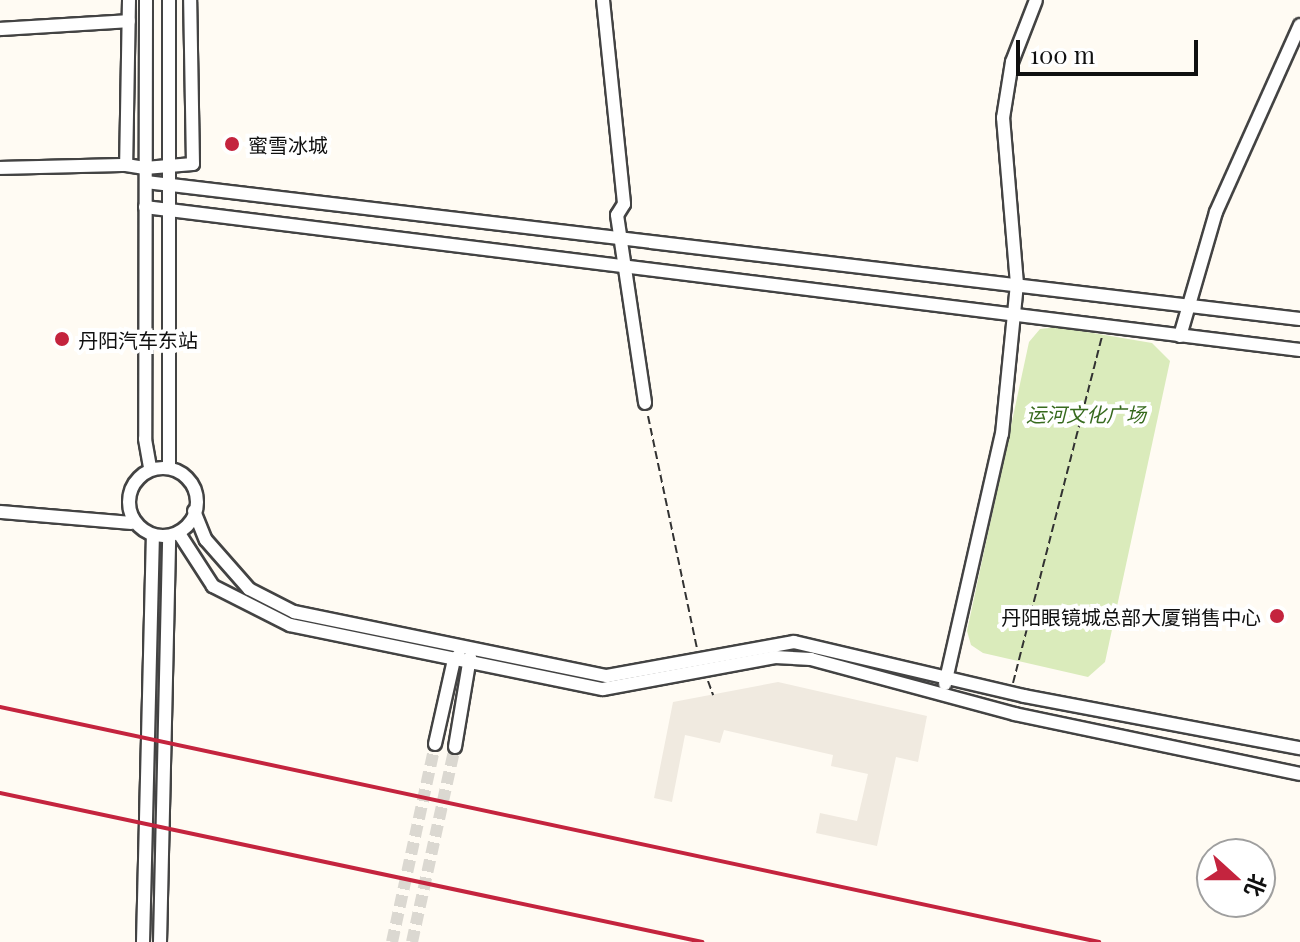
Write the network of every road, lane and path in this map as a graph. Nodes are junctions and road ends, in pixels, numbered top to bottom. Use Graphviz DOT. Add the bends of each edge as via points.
graph roads {
  1 [pos="129,0"];
  2 [pos="146,0"];
  3 [pos="169,0"];
  4 [pos="190,0"];
  5 [pos="603,0"];
  6 [pos="1036,0"];
  7 [pos="129,21"];
  8 [pos="1300,25"];
  9 [pos="0,29"];
  10 [pos="126,165"];
  11 [pos="0,168"];
  12 [pos="145,168"];
  13 [pos="168,174"];
  14 [pos="146,182"];
  15 [pos="145,207"];
  16 [pos="168,207"];
  17 [pos="620,235"];
  18 [pos="625,269"];
  19 [pos="1017,284"];
  20 [pos="1187,305"];
  21 [pos="1017,316"];
  22 [pos="1300,319"];
  23 [pos="1103,334"];
  24 [pos="1180,336"];
  25 [pos="1300,350"];
  26 [pos="645,403"];
  27 [pos="169,465"];
  28 [pos="150,468"];
  29 [pos="194,511"];
  30 [pos="0,512"];
  31 [pos="132,523"];
  32 [pos="153,536"];
  33 [pos="175,536"];
  34 [pos="467,649"];
  35 [pos="454,660"];
  36 [pos="473,664"];
  37 [pos="702,665"];
  38 [pos="945,685"];
  39 [pos="1010,693"];
  40 [pos="713,695"];
  41 [pos="435,744"];
  42 [pos="455,747"];
  43 [pos="1300,748"];
  44 [pos="1300,774"];
  45 [pos="143,942"];
  46 [pos="160,942"];
  1 -- 7 [label="street"];
  2 -- 12 [label="street"];
  3 -- 13 [label="street"];
  4 -- 13 [label="street" via="193,164"];
  5 -- 17 [label="street" via="624,204 617,215"];
  6 -- 19 [label="street" via="1012,62 1003,118"];
  7 -- 9 [label="street"];
  7 -- 10 [label="street"];
  8 -- 20 [label="street" via="1216,212"];
  10 -- 11 [label="street"];
  10 -- 12 [label="street"];
  12 -- 13 [label="street"];
  12 -- 14 [label="street"];
  13 -- 14 [label="street"];
  13 -- 16 [label="street"];
  13 -- 17 [label="street"];
  14 -- 15 [label="street"];
  15 -- 16 [label="street"];
  15 -- 28 [label="street" via="145,439"];
  16 -- 18 [label="street"];
  16 -- 27 [label="street"];
  17 -- 18 [label="street"];
  17 -- 19 [label="street"];
  18 -- 21 [label="street"];
  18 -- 26 [label="street"];
  19 -- 20 [label="street"];
  19 -- 21 [label="street"];
  20 -- 22 [label="street"];
  20 -- 24 [label="street"];
  21 -- 24 [label="street"];
  21 -- 38 [label="street" via="1002,434"];
  23 -- 39 [label="path"];
  24 -- 25 [label="street"];
  26 -- 37 [label="path"];
  27 -- 28 [label="street"];
  27 -- 29 [label="street" via="190,478"];
  28 -- 31 [label="street" via="131,503"];
  29 -- 33 [label="street"];
  29 -- 34 [label="street" via="206,540 229,569 271,603"];
  30 -- 31 [label="street"];
  31 -- 32 [label="street"];
  32 -- 33 [label="street"];
  32 -- 45 [label="street"];
  33 -- 35 [label="street" via="213,586 266,615"];
  33 -- 46 [label="street"];
  34 -- 35 [label="street"];
  34 -- 36 [label="street"];
  34 -- 37 [label="street" via="607,676"];
  35 -- 36 [label="street"];
  35 -- 41 [label="street"];
  36 -- 37 [label="street" via="603,689"];
  36 -- 42 [label="street"];
  37 -- 38 [label="street" via="794,642"];
  37 -- 40 [label="path"];
  38 -- 39 [label="street"];
  38 -- 44 [label="street" via="1015,714"];
  39 -- 43 [label="street"];
}
